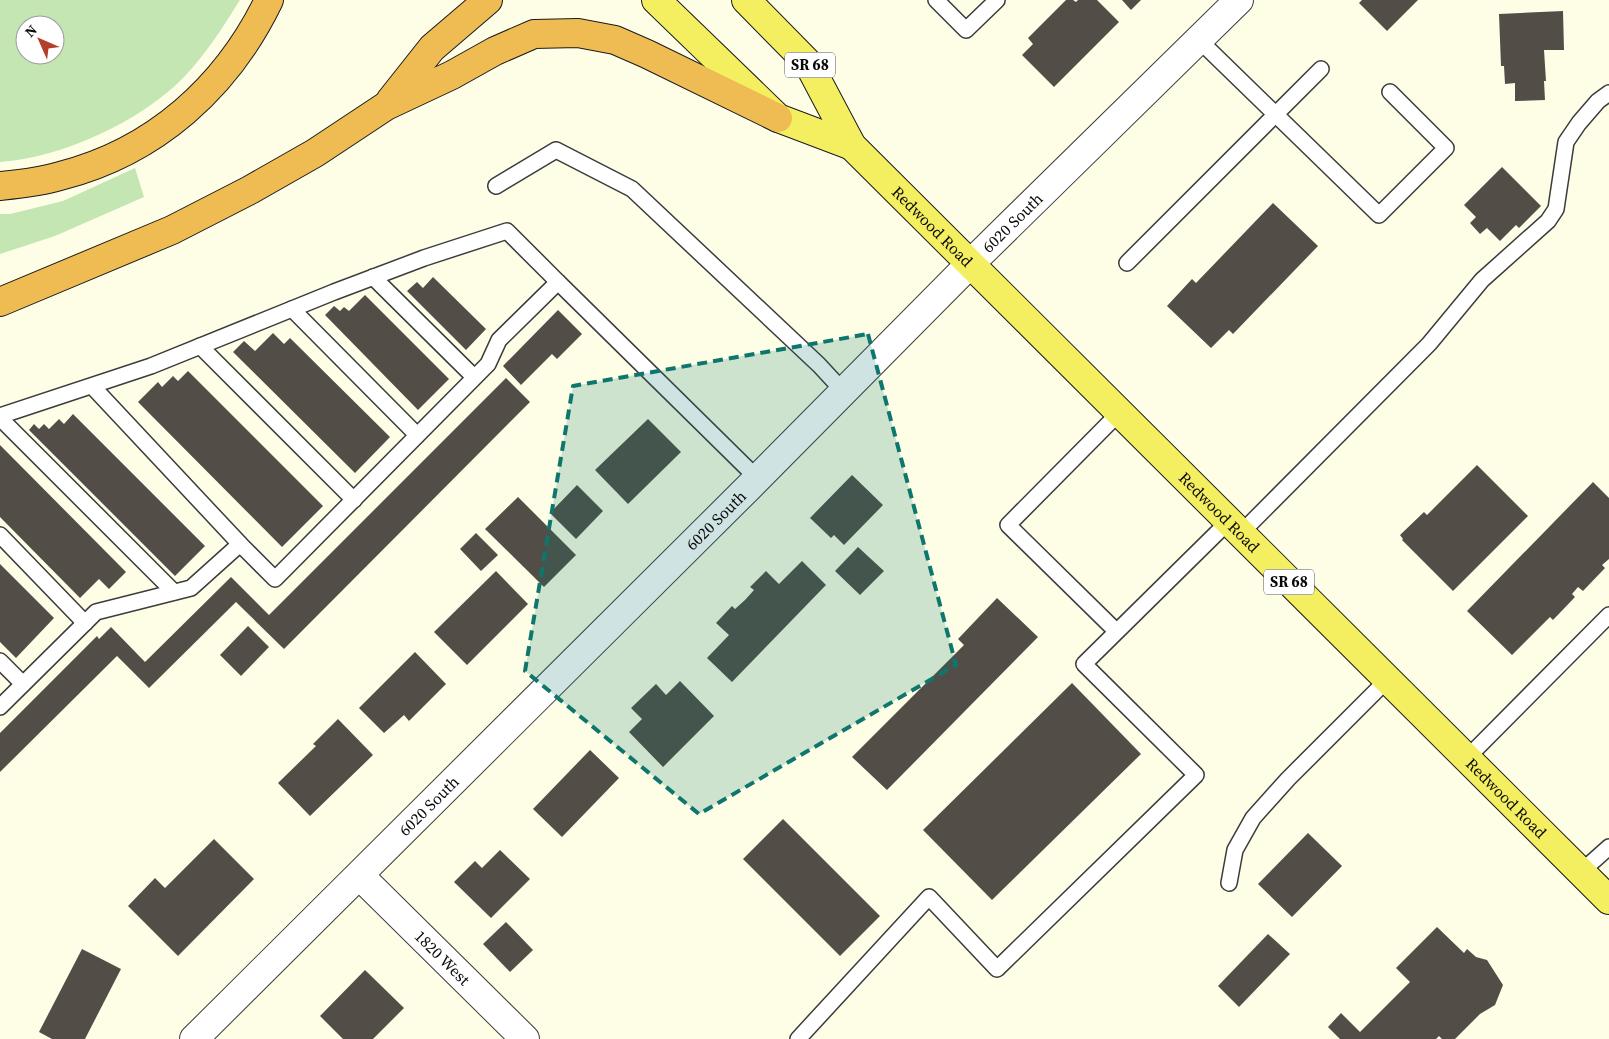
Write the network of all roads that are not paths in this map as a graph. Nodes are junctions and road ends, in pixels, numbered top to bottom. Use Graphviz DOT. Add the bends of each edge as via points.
graph roads {
  1 [pos="269,0"];
  2 [pos="488,0"];
  3 [pos="656,0"];
  4 [pos="746,0"];
  5 [pos="936,0"];
  6 [pos="997,0"];
  7 [pos="1239,0"];
  8 [pos="1199,40"];
  9 [pos="1321,69"];
  10 [pos="1390,92"];
  11 [pos="1609,93"];
  12 [pos="386,106"];
  13 [pos="1276,114"];
  14 [pos="778,118"];
  15 [pos="852,146"];
  16 [pos="0,186"];
  17 [pos="496,186"];
  18 [pos="970,263"];
  19 [pos="1127,263"];
  20 [pos="373,277"];
  21 [pos="558,282"];
  22 [pos="0,302"];
  23 [pos="292,309"];
  24 [pos="200,346"];
  25 [pos="474,377"];
  26 [pos="92,386"];
  27 [pos="844,392"];
  28 [pos="1119,413"];
  29 [pos="0,417"];
  30 [pos="418,435"];
  31 [pos="758,479"];
  32 [pos="354,500"];
  33 [pos="1235,527"];
  34 [pos="0,535"];
  35 [pos="240,544"];
  36 [pos="174,592"];
  37 [pos="1609,615"];
  38 [pos="85,622"];
  39 [pos="1116,631"];
  40 [pos="0,661"];
  41 [pos="1388,679"];
  42 [pos="23,684"];
  43 [pos="0,707"];
  44 [pos="1467,758"];
  45 [pos="1609,847"];
  46 [pos="1582,872"];
  47 [pos="360,876"];
  48 [pos="1229,883"];
  49 [pos="1609,900"];
  50 [pos="194,1039"];
  51 [pos="525,1039"];
  52 [pos="798,1039"];
  1 -- 16 [label="highway" via="222,76 164,129 95,166 60,177"];
  2 -- 12 [label="highway" via="432,48"];
  3 -- 14 [label="main road, Redwood Road / SR 68"];
  4 -- 15 [label="main road, Redwood Road / SR 68" via="808,63"];
  5 -- 6 [label="lane" via="966,30"];
  7 -- 8 [label="street, 6020 South"];
  8 -- 13 [label="lane"];
  8 -- 18 [label="street, 6020 South"];
  9 -- 13 [label="lane"];
  10 -- 13 [label="lane" via="1446,148 1379,215"];
  11 -- 33 [label="lane" via="1578,123 1566,142 1556,209 1548,221 1482,280 1428,344"];
  12 -- 14 [label="highway" via="534,34 578,34 615,40"];
  12 -- 22 [label="highway" via="315,153 181,226"];
  13 -- 19 [label="lane"];
  14 -- 15 [label="main road, Redwood Road / SR 68"];
  15 -- 18 [label="main road, Redwood Road / SR 68"];
  17 -- 27 [label="lane" via="556,150 632,188"];
  18 -- 27 [label="street, 6020 South"];
  18 -- 28 [label="main road, Redwood Road / SR 68"];
  20 -- 21 [label="lane" via="507,231"];
  20 -- 23 [label="lane"];
  20 -- 25 [label="lane"];
  21 -- 25 [label="lane" via="499,340 488,364"];
  21 -- 31 [label="lane"];
  23 -- 24 [label="lane"];
  23 -- 30 [label="lane"];
  24 -- 26 [label="lane"];
  24 -- 32 [label="lane"];
  25 -- 30 [label="lane"];
  26 -- 29 [label="lane"];
  26 -- 35 [label="lane"];
  27 -- 31 [label="street, 6020 South"];
  28 -- 33 [label="main road, Redwood Road / SR 68"];
  28 -- 39 [label="lane" via="1008,525"];
  29 -- 36 [label="lane"];
  30 -- 32 [label="lane"];
  31 -- 47 [label="street, 6020 South"];
  32 -- 35 [label="lane" via="275,579"];
  33 -- 39 [label="lane"];
  33 -- 41 [label="main road, Redwood Road / SR 68"];
  34 -- 38 [label="lane"];
  35 -- 36 [label="lane" via="191,588"];
  36 -- 38 [label="lane" via="96,612"];
  37 -- 44 [label="lane"];
  38 -- 42 [label="lane"];
  39 -- 52 [label="lane" via="1084,664 1196,775 997,969 929,897"];
  40 -- 42 [label="lane"];
  41 -- 44 [label="main road, Redwood Road / SR 68"];
  41 -- 48 [label="lane" via="1253,818 1235,850"];
  42 -- 43 [label="lane"];
  44 -- 46 [label="main road, Redwood Road / SR 68"];
  45 -- 46 [label="lane"];
  46 -- 49 [label="main road, Redwood Road / SR 68"];
  47 -- 50 [label="street, 6020 South"];
  47 -- 51 [label="street, 1820 West"];
}
